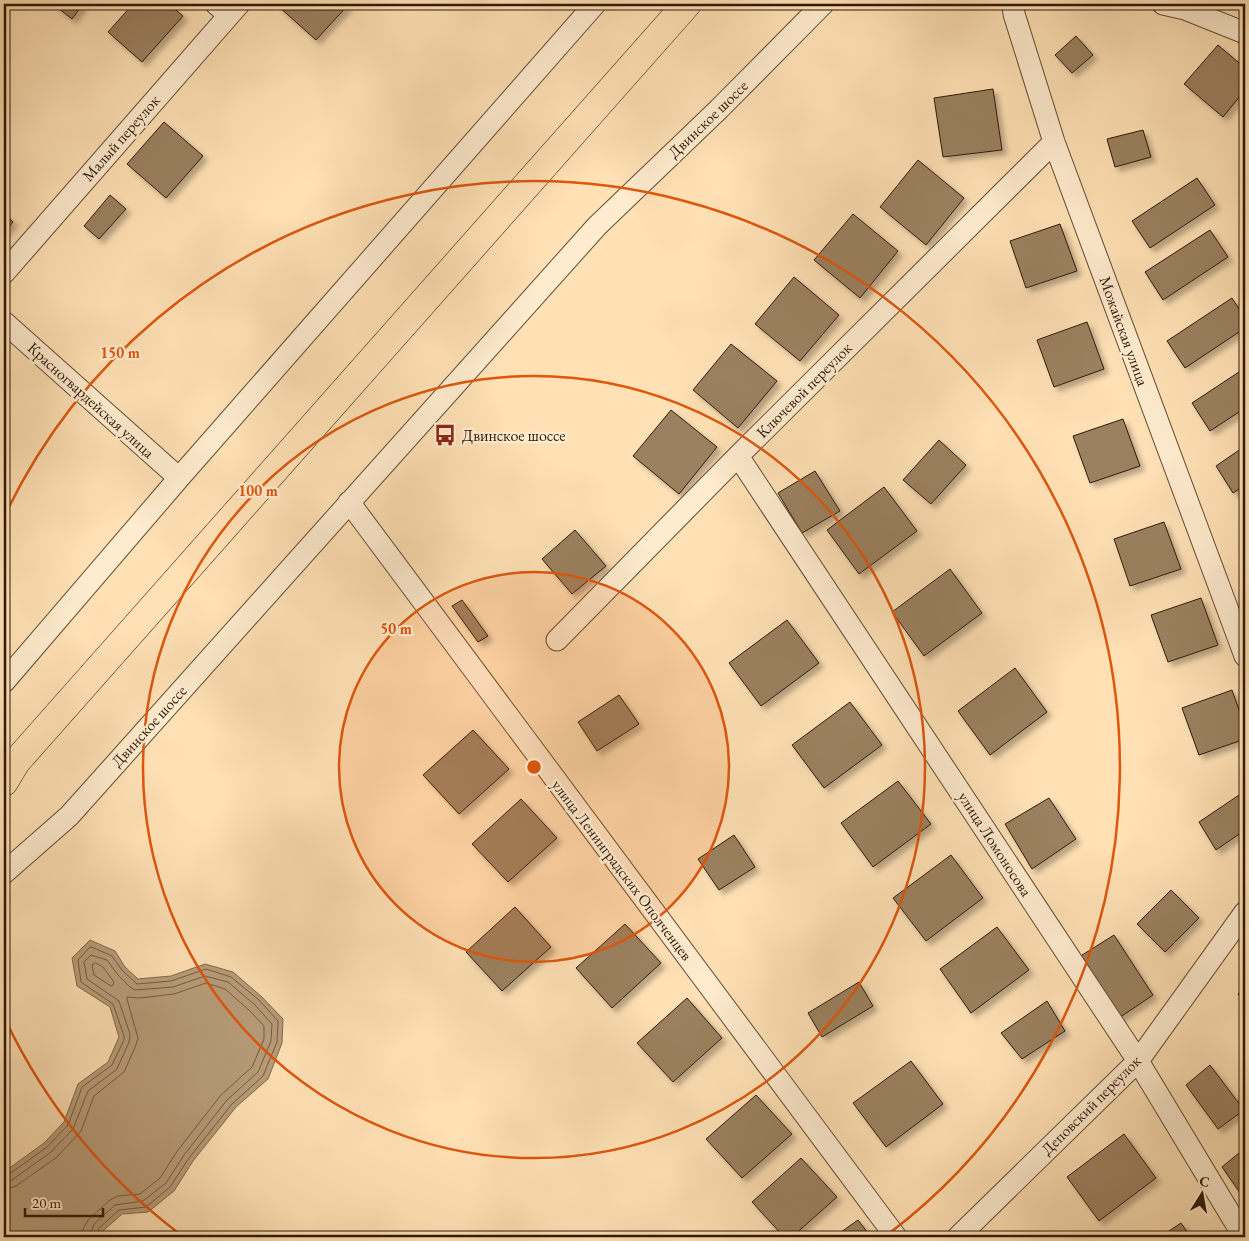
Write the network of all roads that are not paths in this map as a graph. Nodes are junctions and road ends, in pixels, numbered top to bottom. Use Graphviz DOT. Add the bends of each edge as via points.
graph roads {
  1 [pos="595,4"];
  2 [pos="688,4"];
  3 [pos="823,4"];
  4 [pos="1012,4"];
  5 [pos="1163,4"];
  6 [pos="228,7"];
  7 [pos="1245,33"];
  8 [pos="1054,142"];
  9 [pos="4,273"];
  10 [pos="4,322"];
  11 [pos="738,456"];
  12 [pos="178,478"];
  13 [pos="349,502"];
  14 [pos="557,640"];
  15 [pos="1245,656"];
  16 [pos="4,682"];
  17 [pos="8,772"];
  18 [pos="4,873"];
  19 [pos="1245,912"];
  20 [pos="1138,1061"];
  21 [pos="896,1237"];
  22 [pos="958,1237"];
  23 [pos="1244,1237"];
  1 -- 12 [label="street"];
  2 -- 17 [label="main road"];
  3 -- 13 [label="street, Двинское шоссе" via="597,226"];
  4 -- 8 [label="street, Можайская улица"];
  5 -- 7 [label="street" via="1185,9"];
  6 -- 9 [label="street, Малый переулок"];
  8 -- 11 [label="street, Ключевой переулок"];
  8 -- 15 [label="street, Можайская улица"];
  10 -- 12 [label="street, Красногвардейская улица"];
  11 -- 14 [label="street, Ключевой переулок"];
  11 -- 20 [label="street, улица Ломоносова"];
  12 -- 16 [label="street"];
  13 -- 18 [label="street, Двинское шоссе" via="69,816"];
  13 -- 21 [label="street, улица Ленинградских Ополченцев"];
  19 -- 20 [label="street, Деповский переулок"];
  20 -- 22 [label="street, Деповский переулок"];
  20 -- 23 [label="street, улица Ломоносова"];
}
